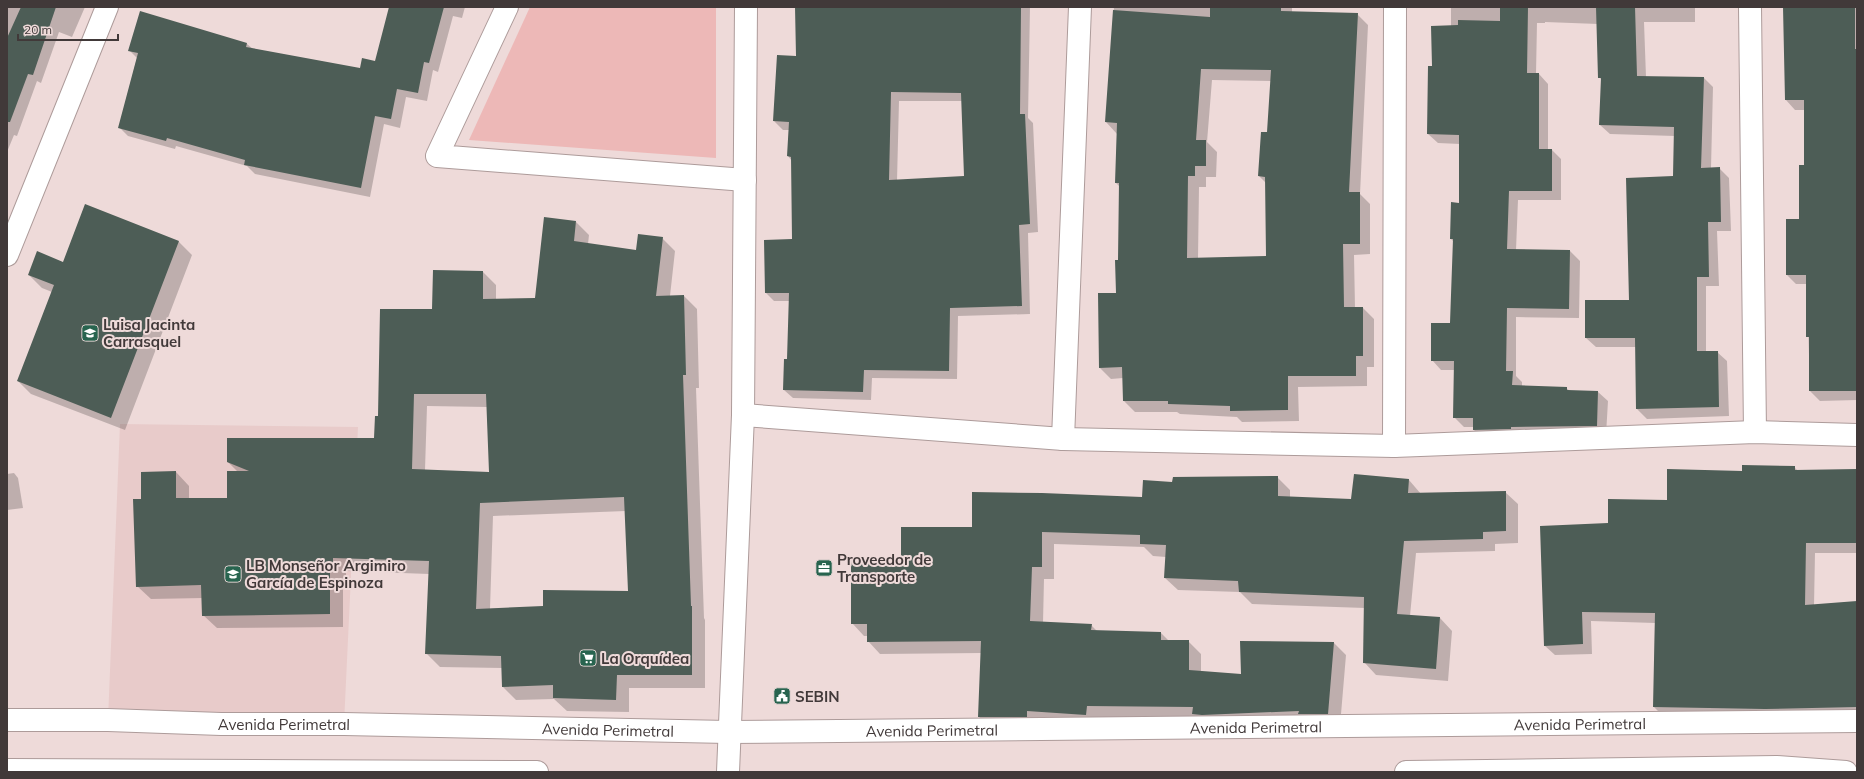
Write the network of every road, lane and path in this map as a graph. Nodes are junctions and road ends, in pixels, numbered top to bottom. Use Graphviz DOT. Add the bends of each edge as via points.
graph roads {
  1 [pos="107,7"];
  2 [pos="507,7"];
  3 [pos="746,7"];
  4 [pos="1080,7"];
  5 [pos="1395,7"];
  6 [pos="1750,7"];
  7 [pos="745,180"];
  8 [pos="7,255"];
  9 [pos="743,415"];
  10 [pos="1755,432"];
  11 [pos="1857,435"];
  12 [pos="1063,439"];
  13 [pos="1394,446"];
  14 [pos="7,720"];
  15 [pos="1857,721"];
  16 [pos="728,732"];
  17 [pos="7,770"];
  18 [pos="537,772"];
  19 [pos="728,772"];
  20 [pos="1406,772"];
  21 [pos="1846,772"];
  1 -- 8 [label="street"];
  2 -- 7 [label="street" via="437,156"];
  3 -- 7 [label="street"];
  4 -- 12 [label="street"];
  5 -- 13 [label="street"];
  6 -- 10 [label="street"];
  7 -- 9 [label="street"];
  9 -- 12 [label="street"];
  9 -- 16 [label="street"];
  10 -- 11 [label="street"];
  10 -- 13 [label="street"];
  12 -- 13 [label="street"];
  14 -- 16 [label="street, Avenida Perimetral"];
  15 -- 16 [label="street, Avenida Perimetral"];
  16 -- 19 [label="street"];
  17 -- 18 [label="street"];
  20 -- 21 [label="street" via="1777,767"];
}
